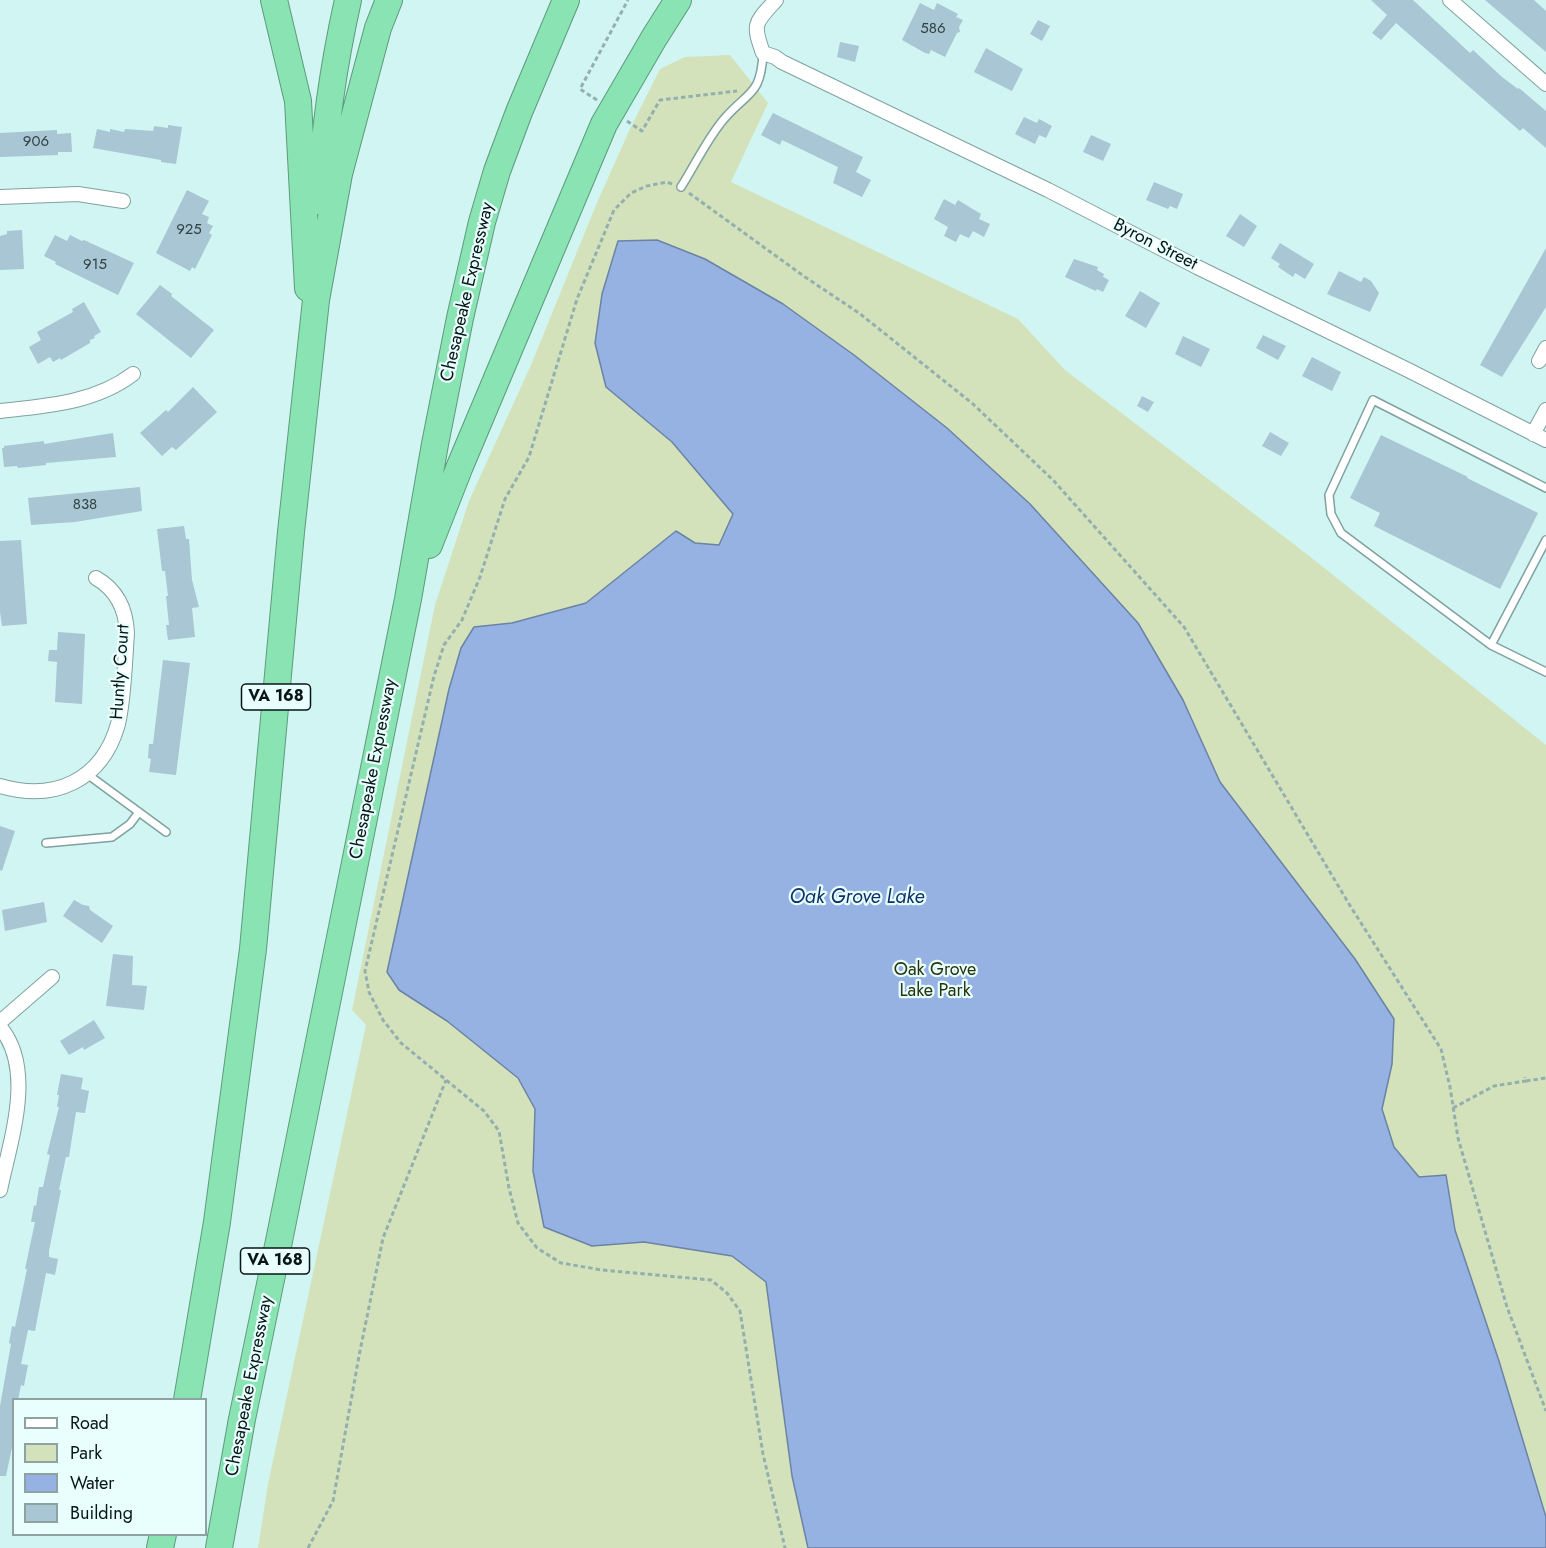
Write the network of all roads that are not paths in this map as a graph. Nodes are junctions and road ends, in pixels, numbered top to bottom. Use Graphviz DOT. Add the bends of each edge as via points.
graph roads {
  1 [pos="274,0"];
  2 [pos="348,0"];
  3 [pos="389,0"];
  4 [pos="566,0"];
  5 [pos="678,0"];
  6 [pos="776,0"];
  7 [pos="1450,0"];
  8 [pos="763,53"];
  9 [pos="1546,84"];
  10 [pos="681,187"];
  11 [pos="0,198"];
  12 [pos="123,201"];
  13 [pos="316,300"];
  14 [pos="1546,348"];
  15 [pos="1539,361"];
  16 [pos="134,374"];
  17 [pos="307,378"];
  18 [pos="1546,410"];
  19 [pos="0,411"];
  20 [pos="1533,434"];
  21 [pos="1546,440"];
  22 [pos="1546,488"];
  23 [pos="1546,540"];
  24 [pos="96,578"];
  25 [pos="408,599"];
  26 [pos="1491,645"];
  27 [pos="1546,672"];
  28 [pos="89,772"];
  29 [pos="0,786"];
  30 [pos="139,812"];
  31 [pos="166,832"];
  32 [pos="46,843"];
  33 [pos="52,977"];
  34 [pos="0,1024"];
  35 [pos="0,1190"];
  36 [pos="187,1398"];
  37 [pos="219,1548"];
  1 -- 17 [label="highway" via="298,101 308,277"];
  2 -- 13 [label="highway" via="325,130"];
  3 -- 13 [label="highway, VA 168" via="339,174"];
  4 -- 25 [label="highway, Chesapeake Expressway" via="519,112 482,222 437,433"];
  5 -- 25 [label="highway, VA 168" via="604,124 464,455"];
  6 -- 8 [label="street" via="758,20 756,33"];
  7 -- 9 [label="street"];
  8 -- 10 [label="lane" via="762,75 751,94 724,119"];
  8 -- 20 [label="street, Byron Street" via="1048,190"];
  11 -- 12 [label="street" via="78,194"];
  13 -- 17 [label="highway, VA 168"];
  14 -- 15 [label="street"];
  16 -- 19 [label="street" via="89,397"];
  17 -- 36 [label="highway, VA 168" via="253,949 217,1222"];
  18 -- 20 [label="street"];
  20 -- 21 [label="street, Byron Street"];
  22 -- 26 [label="lane" via="1373,400 1329,495 1330,514 1341,533"];
  23 -- 26 [label="lane"];
  24 -- 28 [label="street, Huntly Court" via="122,605 127,633 119,721 110,747"];
  25 -- 37 [label="highway, Chesapeake Expressway / VA 168"];
  26 -- 27 [label="lane"];
  28 -- 29 [label="street" via="58,789 42,792"];
  28 -- 30 [label="lane"];
  30 -- 31 [label="lane"];
  30 -- 32 [label="lane" via="112,837"];
  33 -- 34 [label="street"];
  34 -- 35 [label="street" via="15,1052 20,1084"];
}
